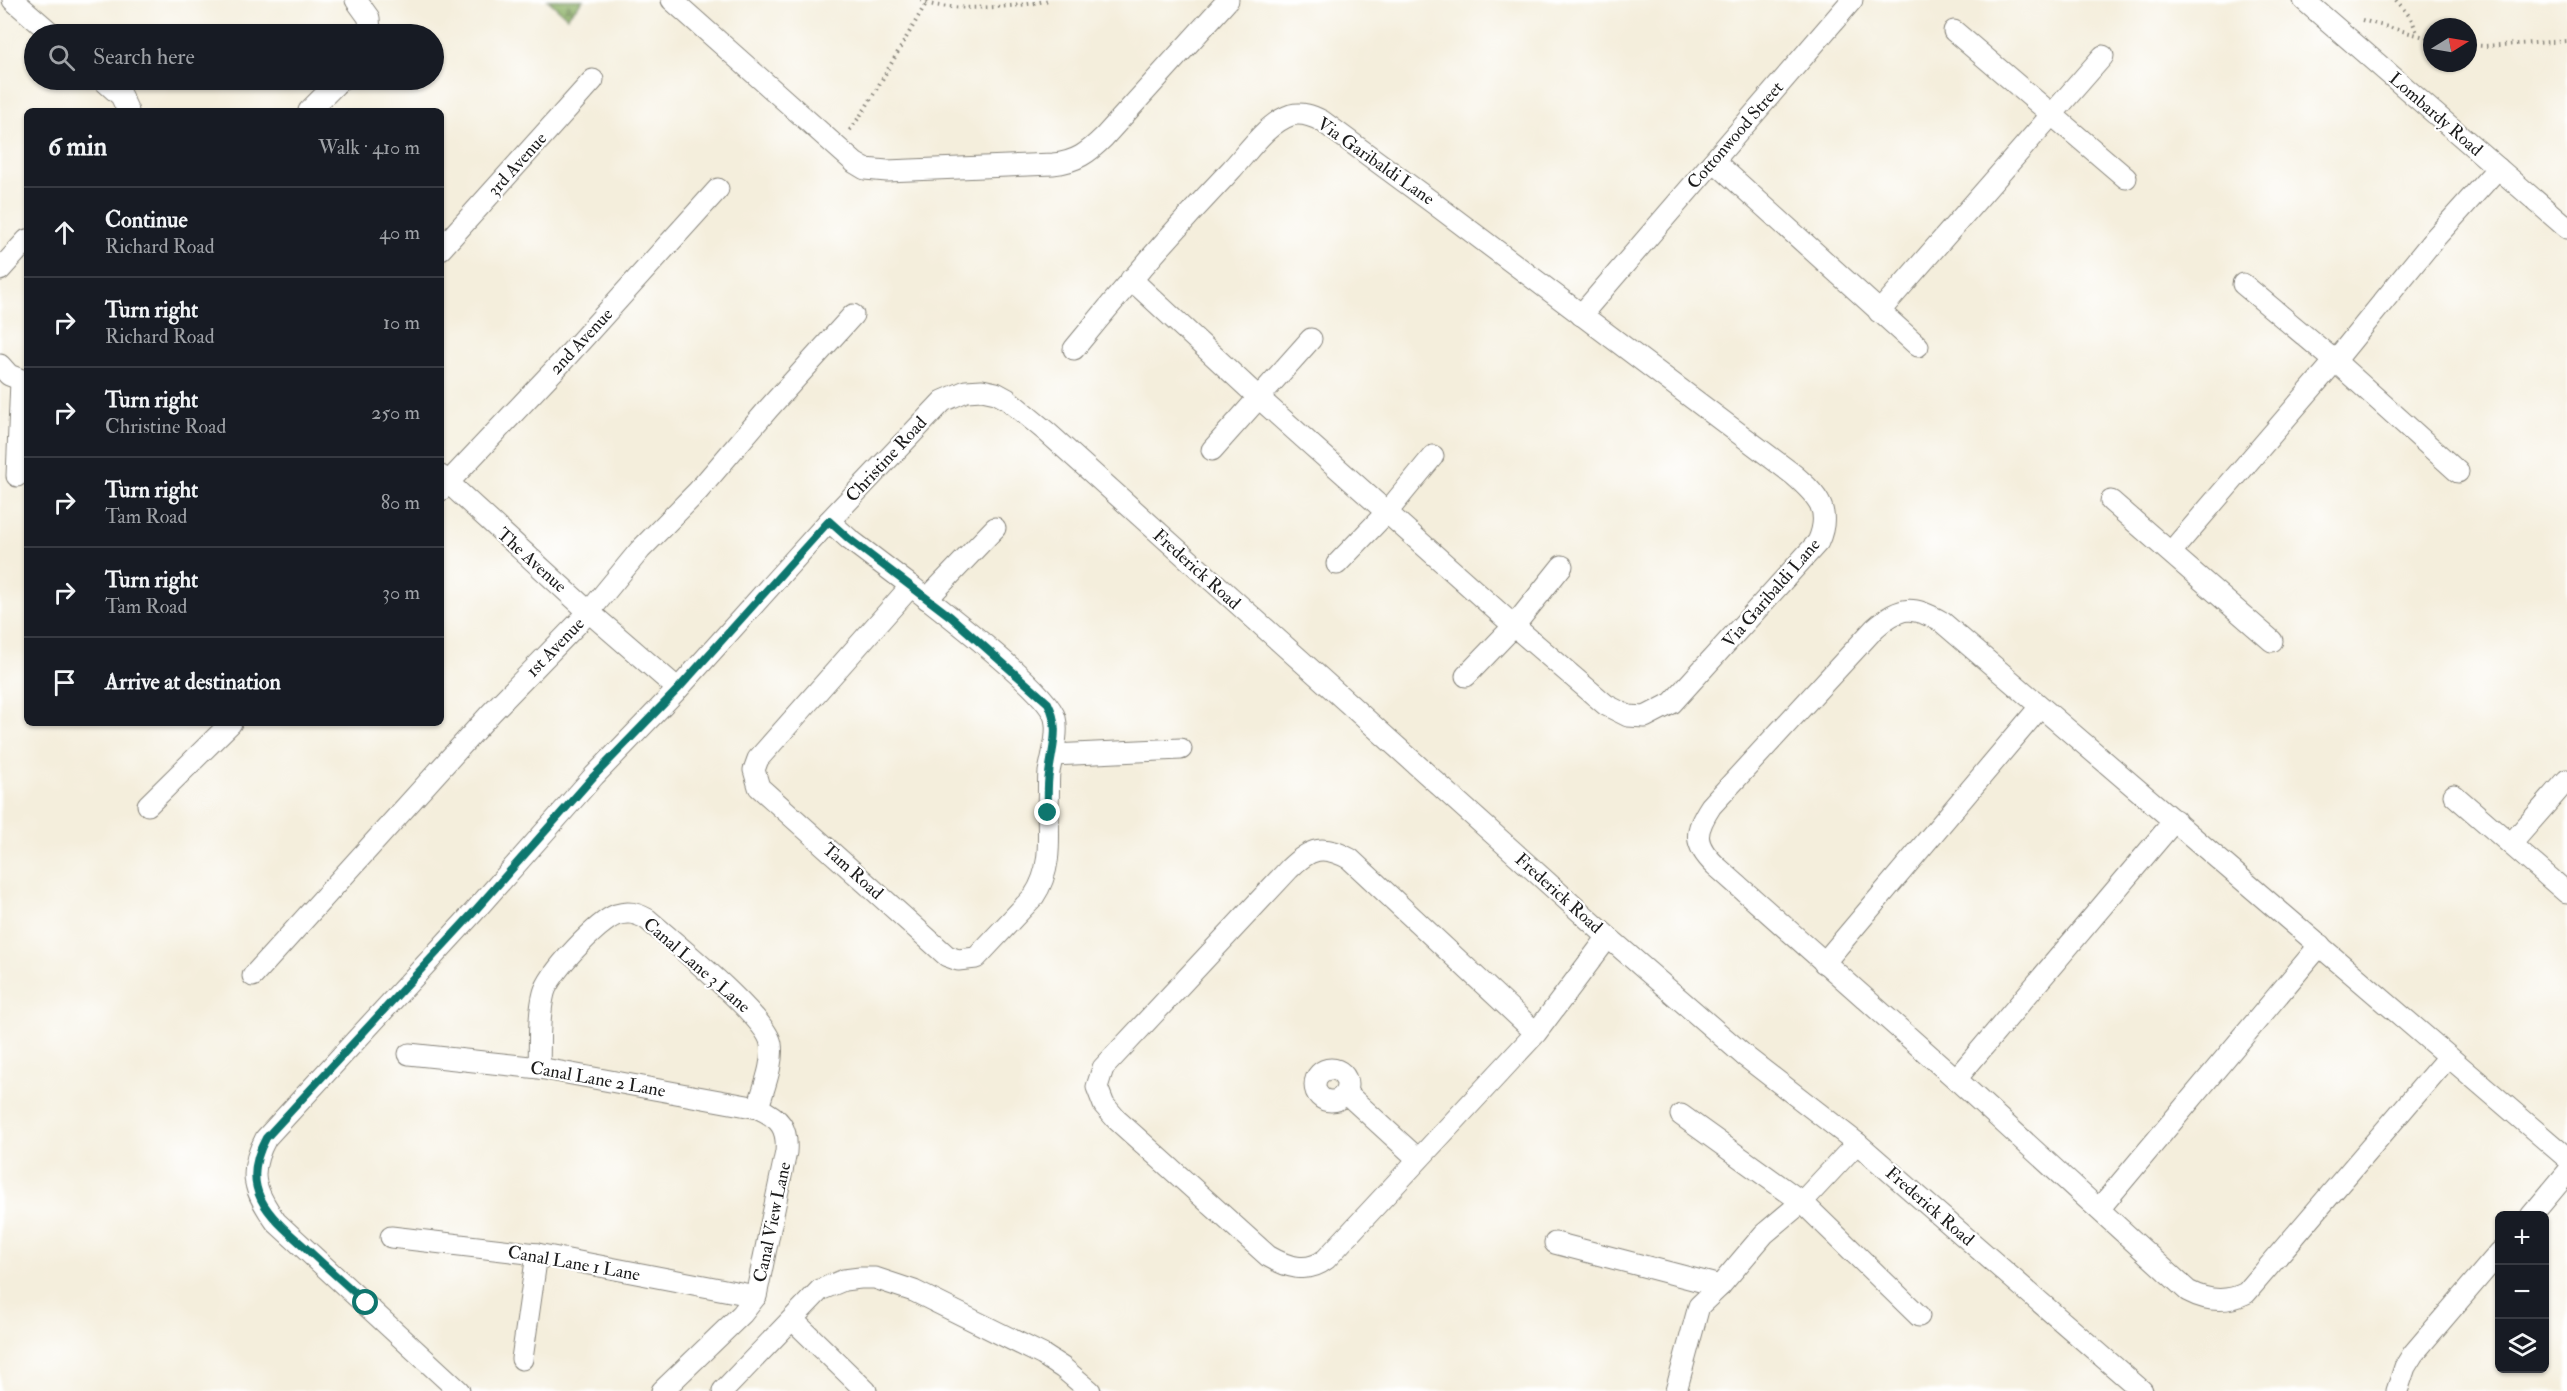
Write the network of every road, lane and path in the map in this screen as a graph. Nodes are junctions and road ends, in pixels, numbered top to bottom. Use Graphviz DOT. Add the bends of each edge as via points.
graph roads {
  1 [pos="13,0"];
  2 [pos="356,0"];
  3 [pos="672,0"];
  4 [pos="1048,0"];
  5 [pos="1228,0"];
  6 [pos="1852,0"];
  7 [pos="2304,0"];
  8 [pos="2396,0"];
  9 [pos="924,1"];
  10 [pos="41,24"];
  11 [pos="369,24"];
  12 [pos="1954,31"];
  13 [pos="2343,34"];
  14 [pos="2418,35"];
  15 [pos="2423,36"];
  16 [pos="2567,41"];
  17 [pos="2477,46"];
  18 [pos="2103,56"];
  19 [pos="593,80"];
  20 [pos="114,90"];
  21 [pos="330,90"];
  22 [pos="127,108"];
  23 [pos="312,108"];
  24 [pos="2052,115"];
  25 [pos="836,148"];
  26 [pos="1714,160"];
  27 [pos="2498,168"];
  28 [pos="2126,178"];
  29 [pos="718,189"];
  30 [pos="2567,228"];
  31 [pos="24,243"];
  32 [pos="444,246"];
  33 [pos="0,270"];
  34 [pos="1131,279"];
  35 [pos="2243,284"];
  36 [pos="1879,312"];
  37 [pos="852,315"];
  38 [pos="1581,315"];
  39 [pos="1311,339"];
  40 [pos="1918,346"];
  41 [pos="1074,349"];
  42 [pos="2335,361"];
  43 [pos="0,365"];
  44 [pos="24,382"];
  45 [pos="982,390"];
  46 [pos="1258,398"];
  47 [pos="1212,450"];
  48 [pos="1433,456"];
  49 [pos="2458,472"];
  50 [pos="17,476"];
  51 [pos="444,482"];
  52 [pos="444,484"];
  53 [pos="2111,501"];
  54 [pos="1388,511"];
  55 [pos="829,521"];
  56 [pos="995,528"];
  57 [pos="2171,552"];
  58 [pos="1337,564"];
  59 [pos="1562,566"];
  60 [pos="919,592"];
  61 [pos="588,612"];
  62 [pos="1514,626"];
  63 [pos="2272,641"];
  64 [pos="1466,676"];
  65 [pos="678,689"];
  66 [pos="2040,707"];
  67 [pos="228,726"];
  68 [pos="1181,749"];
  69 [pos="1053,755"];
  70 [pos="2567,780"];
  71 [pos="2454,795"];
  72 [pos="148,805"];
  73 [pos="2175,820"];
  74 [pos="2511,844"];
  75 [pos="2567,894"];
  76 [pos="1608,937"];
  77 [pos="2320,945"];
  78 [pos="1824,963"];
  79 [pos="253,976"];
  80 [pos="1536,1033"];
  81 [pos="409,1054"];
  82 [pos="2448,1057"];
  83 [pos="539,1068"];
  84 [pos="1956,1078"];
  85 [pos="1346,1093"];
  86 [pos="758,1108"];
  87 [pos="1681,1115"];
  88 [pos="782,1123"];
  89 [pos="1857,1143"];
  90 [pos="2567,1158"];
  91 [pos="1418,1160"];
  92 [pos="2567,1173"];
  93 [pos="1802,1202"];
  94 [pos="2099,1209"];
  95 [pos="2534,1211"];
  96 [pos="391,1237"];
  97 [pos="1554,1243"];
  98 [pos="537,1254"];
  99 [pos="2495,1257"];
  100 [pos="1720,1286"];
  101 [pos="756,1296"];
  102 [pos="1919,1316"];
  103 [pos="793,1320"];
  104 [pos="522,1359"];
  105 [pos="1081,1388"];
  106 [pos="459,1391"];
  107 [pos="663,1391"];
  108 [pos="723,1391"];
  109 [pos="866,1391"];
  110 [pos="1676,1391"];
  111 [pos="2142,1391"];
  112 [pos="2397,1391"];
  1 -- 10 [label="street"];
  2 -- 11 [label="street"];
  3 -- 25 [label="street"];
  4 -- 9 [label="path" via="951,9"];
  5 -- 25 [label="street" via="1089,152 1077,160 874,171"];
  6 -- 26 [label="street, Cottonwood Street"];
  7 -- 13 [label="street, Lombardy Road"];
  8 -- 14 [label="path" via="2411,18"];
  9 -- 25 [label="path" via="865,109"];
  12 -- 24 [label="street"];
  13 -- 14 [label="path" via="2360,20"];
  13 -- 27 [label="street, Lombardy Road"];
  14 -- 15 [label="path"];
  16 -- 17 [label="path"];
  18 -- 24 [label="street"];
  19 -- 32 [label="street, 3rd Avenue"];
  20 -- 22 [label="street"];
  21 -- 23 [label="street"];
  24 -- 28 [label="street"];
  24 -- 36 [label="street"];
  26 -- 36 [label="street"];
  26 -- 38 [label="street, Cottonwood Street"];
  27 -- 30 [label="street, Lombardy Road"];
  27 -- 42 [label="street"];
  29 -- 51 [label="street, 2nd Avenue" via="561,363"];
  31 -- 33 [label="street"];
  34 -- 38 [label="street, Via Garibaldi Lane" via="1267,132 1283,119 1303,114 1322,121"];
  34 -- 41 [label="street, Via Garibaldi Lane"];
  34 -- 46 [label="street, Via Garibaldi Lane"];
  35 -- 42 [label="street"];
  36 -- 40 [label="street"];
  37 -- 61 [label="street, 1st Avenue"];
  38 -- 62 [label="street, Via Garibaldi Lane" via="1794,475 1819,500 1824,530 1818,542 1672,703 1652,715 1628,716 1617,712"];
  39 -- 46 [label="street"];
  42 -- 49 [label="street"];
  42 -- 57 [label="street"];
  43 -- 44 [label="street"];
  44 -- 50 [label="street"];
  45 -- 55 [label="street, Christine Road" via="966,391 943,401"];
  45 -- 76 [label="street, Frederick Road" via="1007,399 1048,433"];
  46 -- 47 [label="street"];
  46 -- 54 [label="street, Via Garibaldi Lane"];
  48 -- 54 [label="street"];
  52 -- 61 [label="street, The Avenue"];
  53 -- 57 [label="street"];
  54 -- 58 [label="street"];
  54 -- 62 [label="street, Via Garibaldi Lane"];
  55 -- 60 [label="street, Tam Road"];
  55 -- 65 [label="street, Christine Road"];
  56 -- 60 [label="street, Tam Road"];
  57 -- 63 [label="street"];
  59 -- 62 [label="street"];
  60 -- 69 [label="street, Tam Road" via="1048,703 1055,718"];
  60 -- 69 [label="street, Tam Road" via="758,759 754,770 759,787 947,956 971,960 1042,885 1049,862 1049,775"];
  61 -- 65 [label="street, The Avenue"];
  61 -- 79 [label="street, 1st Avenue"];
  62 -- 64 [label="street"];
  65 -- 106 [label="street, Christine Road" via="594,776 266,1138 257,1155 254,1167 258,1191 276,1222"];
  66 -- 73 [label="street"];
  66 -- 78 [label="street"];
  66 -- 78 [label="street" via="1942,622 1913,609 1901,610 1875,628 1712,806 1699,829 1702,852"];
  67 -- 72 [label="street"];
  68 -- 69 [label="street"];
  70 -- 74 [label="street"];
  71 -- 74 [label="street"];
  73 -- 77 [label="street"];
  73 -- 84 [label="street"];
  74 -- 75 [label="street"];
  76 -- 80 [label="street"];
  76 -- 89 [label="street, Frederick Road" via="1746,1057"];
  77 -- 82 [label="street"];
  77 -- 94 [label="street"];
  78 -- 84 [label="street"];
  80 -- 91 [label="street"];
  80 -- 91 [label="street" via="1350,859 1321,849 1301,856 1098,1078 1098,1095 1117,1120 1268,1256 1296,1269 1309,1268 1326,1259"];
  81 -- 83 [label="street, Canal Lane 2 Lane"];
  82 -- 90 [label="street"];
  82 -- 94 [label="street" via="2262,1276 2237,1297 2215,1300 2188,1291"];
  83 -- 86 [label="street, Canal Lane 2 Lane"];
  83 -- 86 [label="street, Canal Lane 3 Lane" via="542,1006 550,977 608,919 637,914 752,1013 768,1035 771,1054"];
  84 -- 94 [label="street"];
  85 -- 91 [label="street"];
  86 -- 88 [label="street, Canal Lane 2 Lane"];
  87 -- 93 [label="street"];
  88 -- 101 [label="street, Canal View Lane" via="786,1152"];
  89 -- 93 [label="street"];
  89 -- 111 [label="street, Frederick Road"];
  92 -- 95 [label="street"];
  93 -- 100 [label="street" via="1764,1234"];
  93 -- 102 [label="street"];
  96 -- 98 [label="street, Canal Lane 1 Lane"];
  97 -- 100 [label="street"];
  98 -- 101 [label="street, Canal Lane 1 Lane"];
  98 -- 104 [label="street"];
  99 -- 112 [label="street" via="2413,1354"];
  100 -- 110 [label="street" via="1699,1306"];
  101 -- 107 [label="street, Canal View Lane"];
  103 -- 105 [label="street" via="820,1290 844,1280 875,1278 914,1291 1043,1355"];
  103 -- 108 [label="street"];
  103 -- 109 [label="street"];
}
